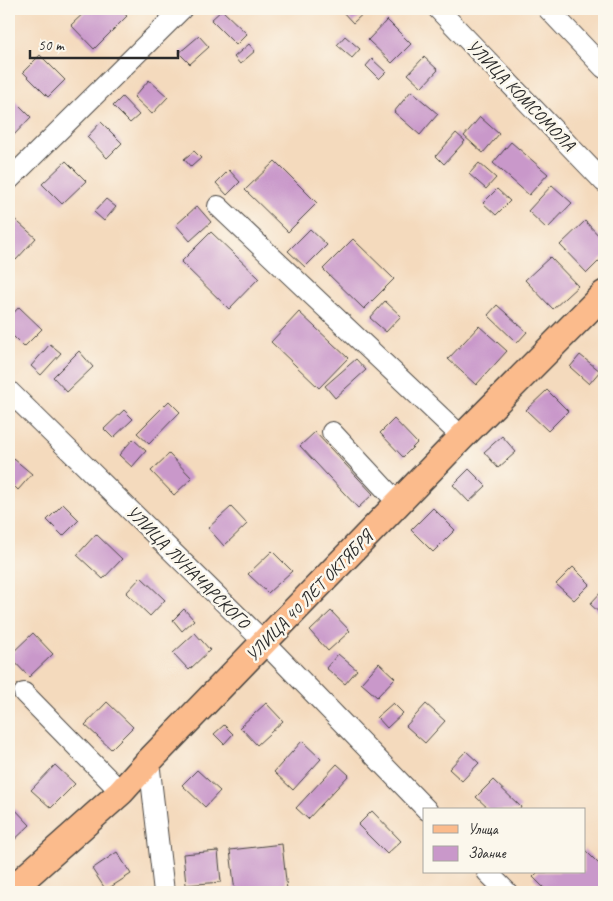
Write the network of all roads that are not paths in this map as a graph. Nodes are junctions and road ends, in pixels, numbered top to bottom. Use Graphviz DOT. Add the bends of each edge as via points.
graph roads {
  1 [pos="182,9"];
  2 [pos="438,9"];
  3 [pos="548,9"];
  4 [pos="604,68"];
  5 [pos="9,180"];
  6 [pos="604,182"];
  7 [pos="218,206"];
  8 [pos="604,294"];
  9 [pos="9,391"];
  10 [pos="332,432"];
  11 [pos="462,437"];
  12 [pos="398,503"];
  13 [pos="264,642"];
  14 [pos="24,693"];
  15 [pos="148,761"];
  16 [pos="121,792"];
  17 [pos="425,808"];
  18 [pos="488,874"];
  19 [pos="9,892"];
  20 [pos="164,892"];
  21 [pos="502,892"];
  1 -- 5 [label="street"];
  2 -- 6 [label="street, УЛИЦА КОМСОМОЛА"];
  3 -- 4 [label="street"];
  7 -- 11 [label="street"];
  8 -- 11 [label="main road, УЛИЦА 40 ЛЕТ ОКТЯБРЯ"];
  9 -- 13 [label="street, УЛИЦА ЛУНАЧАРСКОГО"];
  10 -- 12 [label="street"];
  11 -- 12 [label="main road, УЛИЦА 40 ЛЕТ ОКТЯБРЯ"];
  12 -- 13 [label="main road, УЛИЦА 40 ЛЕТ ОКТЯБРЯ"];
  13 -- 15 [label="main road, УЛИЦА 40 ЛЕТ ОКТЯБРЯ"];
  13 -- 17 [label="street, УЛИЦА ЛУНАЧАРСКОГО"];
  14 -- 16 [label="street"];
  15 -- 16 [label="main road, УЛИЦА 40 ЛЕТ ОКТЯБРЯ"];
  15 -- 20 [label="street"];
  16 -- 19 [label="main road, УЛИЦА 40 ЛЕТ ОКТЯБРЯ"];
  18 -- 21 [label="street"];
}
